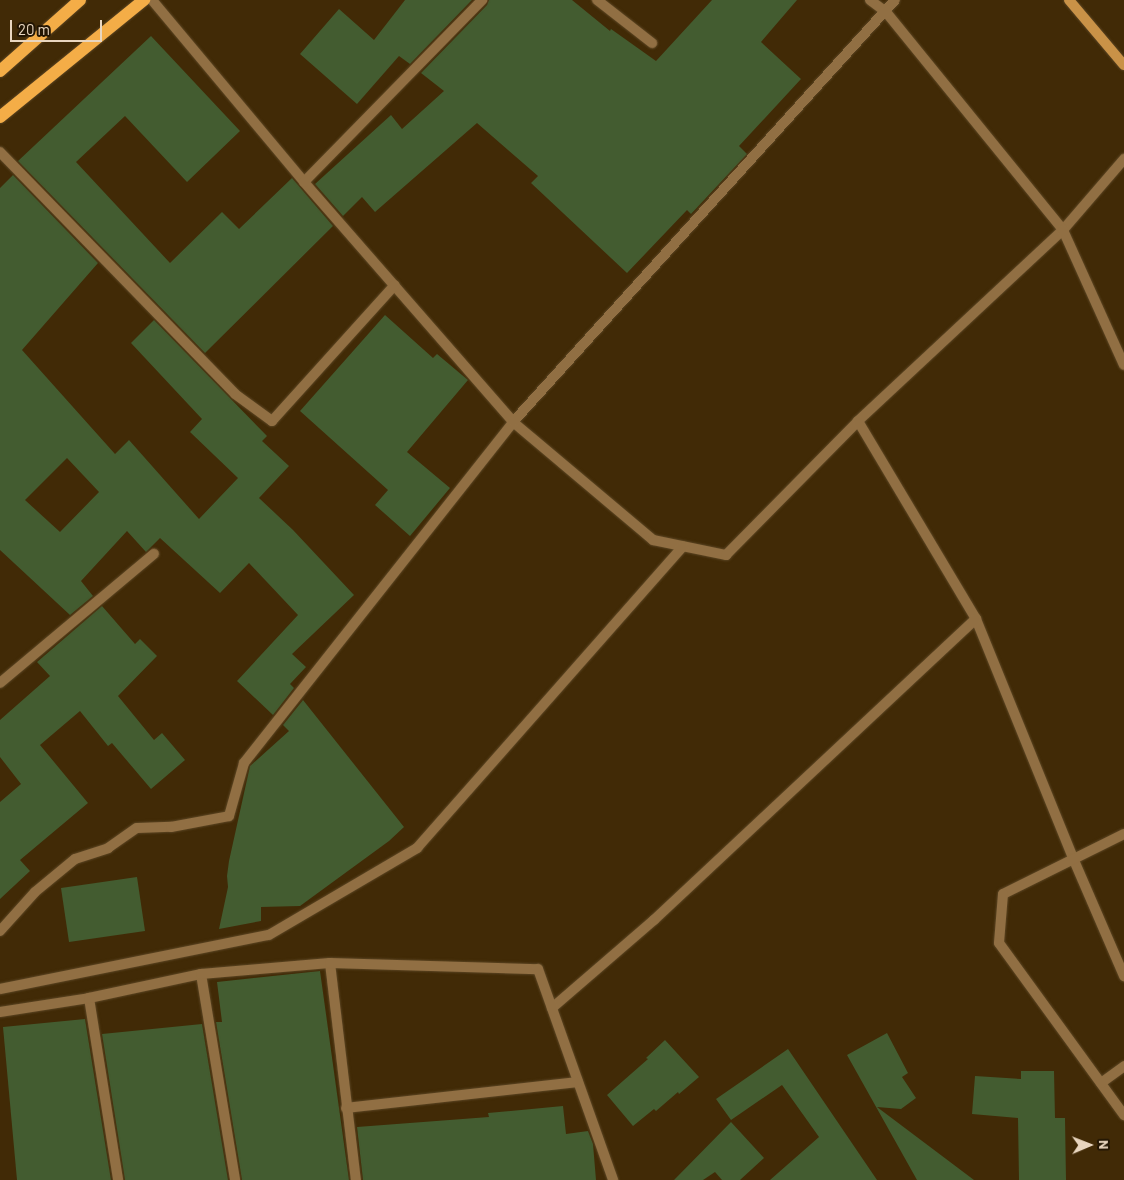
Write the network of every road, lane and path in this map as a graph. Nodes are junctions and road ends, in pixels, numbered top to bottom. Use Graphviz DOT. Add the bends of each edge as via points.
graph roads {
  1 [pos="80,0"];
  2 [pos="144,0"];
  3 [pos="152,0"];
  4 [pos="482,0"];
  5 [pos="597,0"];
  6 [pos="870,0"];
  7 [pos="895,0"];
  8 [pos="1068,0"];
  9 [pos="886,12"];
  10 [pos="652,43"];
  11 [pos="1124,65"];
  12 [pos="0,71"];
  13 [pos="0,116"];
  14 [pos="0,152"];
  15 [pos="1124,159"];
  16 [pos="304,182"];
  17 [pos="1063,230"];
  18 [pos="395,285"];
  19 [pos="1124,365"];
  20 [pos="858,421"];
  21 [pos="513,422"];
  22 [pos="683,546"];
  23 [pos="154,554"];
  24 [pos="976,619"];
  25 [pos="0,683"];
  26 [pos="1124,834"];
  27 [pos="1073,858"];
  28 [pos="0,931"];
  29 [pos="330,963"];
  30 [pos="201,974"];
  31 [pos="1124,976"];
  32 [pos="0,989"];
  33 [pos="89,998"];
  34 [pos="552,1008"];
  35 [pos="0,1012"];
  36 [pos="1124,1066"];
  37 [pos="578,1082"];
  38 [pos="1101,1083"];
  39 [pos="346,1108"];
  40 [pos="1124,1114"];
  41 [pos="118,1180"];
  42 [pos="234,1180"];
  43 [pos="356,1180"];
  44 [pos="613,1180"];
  1 -- 12 [label="main road"];
  2 -- 13 [label="main road"];
  3 -- 16 [label="street"];
  4 -- 16 [label="street"];
  5 -- 10 [label="street"];
  6 -- 9 [label="street"];
  7 -- 9 [label="street"];
  8 -- 11 [label="street"];
  9 -- 17 [label="street"];
  9 -- 21 [label="street"];
  14 -- 18 [label="street" via="235,394 272,421"];
  15 -- 17 [label="street"];
  16 -- 18 [label="street"];
  17 -- 19 [label="street"];
  17 -- 20 [label="street"];
  18 -- 21 [label="street"];
  20 -- 22 [label="street" via="726,555"];
  20 -- 24 [label="street"];
  21 -- 22 [label="street" via="653,540"];
  21 -- 28 [label="street" via="244,763 229,816 171,827 136,828 108,848 75,860 35,892"];
  22 -- 32 [label="street" via="417,848 269,935"];
  23 -- 25 [label="street"];
  24 -- 27 [label="street"];
  24 -- 34 [label="street" via="654,920"];
  26 -- 27 [label="street"];
  27 -- 31 [label="street"];
  27 -- 38 [label="street" via="1003,894 999,943"];
  29 -- 30 [label="street"];
  29 -- 34 [label="street" via="538,969"];
  29 -- 39 [label="street"];
  30 -- 33 [label="street"];
  30 -- 42 [label="street"];
  33 -- 35 [label="street"];
  33 -- 41 [label="street"];
  34 -- 37 [label="street"];
  36 -- 38 [label="street"];
  37 -- 39 [label="street"];
  37 -- 44 [label="street"];
  38 -- 40 [label="street"];
  39 -- 43 [label="street"];
}
